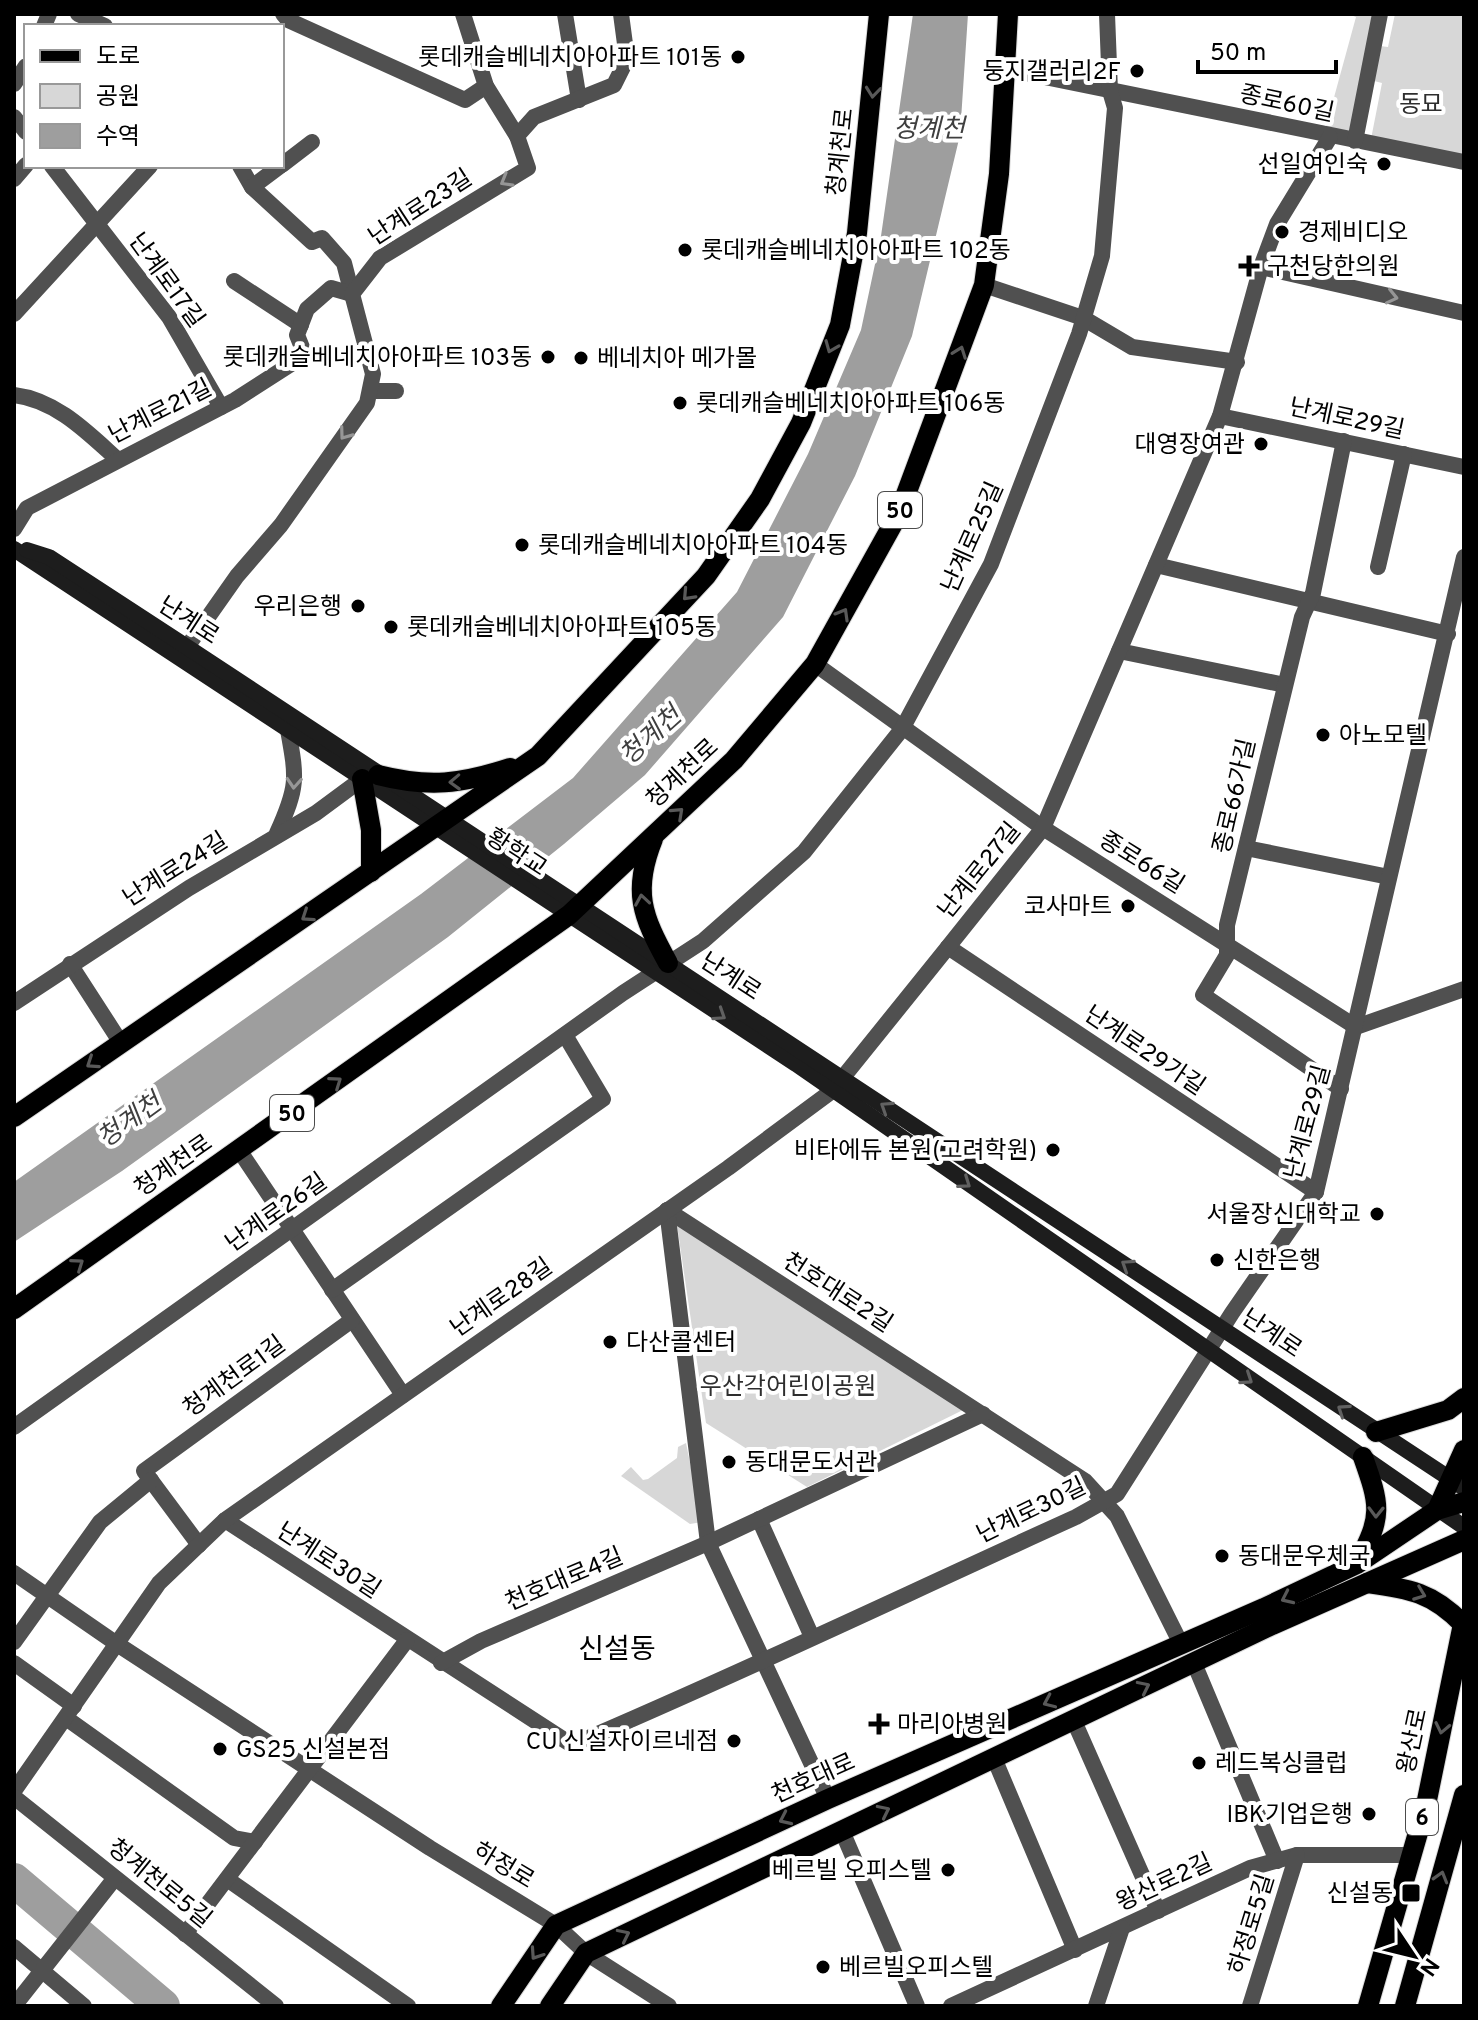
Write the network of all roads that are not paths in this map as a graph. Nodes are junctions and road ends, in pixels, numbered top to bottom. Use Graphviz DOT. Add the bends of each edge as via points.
graph roads {
  1 [pos="78,14"];
  2 [pos="463,14"];
  3 [pos="565,14"];
  4 [pos="621,14"];
  5 [pos="879,14"];
  6 [pos="1008,14"];
  7 [pos="1107,14"];
  8 [pos="1380,14"];
  9 [pos="287,19"];
  10 [pos="100,24"];
  11 [pos="1006,69"];
  12 [pos="486,86"];
  13 [pos="1110,91"];
  14 [pos="579,100"];
  15 [pos="517,136"];
  16 [pos="1330,137"];
  17 [pos="1355,141"];
  18 [pos="312,142"];
  19 [pos="1464,162"];
  20 [pos="284,163"];
  21 [pos="54,168"];
  22 [pos="148,168"];
  23 [pos="241,168"];
  24 [pos="277,168"];
  25 [pos="252,187"];
  26 [pos="96,224"];
  27 [pos="1261,267"];
  28 [pos="234,281"];
  29 [pos="984,285"];
  30 [pos="352,294"];
  31 [pos="1464,313"];
  32 [pos="14,314"];
  33 [pos="1083,318"];
  34 [pos="301,325"];
  35 [pos="1237,362"];
  36 [pos="370,391"];
  37 [pos="396,391"];
  38 [pos="14,395"];
  39 [pos="221,407"];
  40 [pos="1220,416"];
  41 [pos="1344,441"];
  42 [pos="1404,454"];
  43 [pos="117,459"];
  44 [pos="1464,467"];
  45 [pos="14,529"];
  46 [pos="14,547"];
  47 [pos="1464,557"];
  48 [pos="1156,565"];
  49 [pos="1378,567"];
  50 [pos="1308,604"];
  51 [pos="1448,634"];
  52 [pos="187,647"];
  53 [pos="1119,651"];
  54 [pos="815,664"];
  55 [pos="1285,685"];
  56 [pos="902,729"];
  57 [pos="288,730"];
  58 [pos="529,762"];
  59 [pos="370,777"];
  60 [pos="447,828"];
  61 [pos="1043,828"];
  62 [pos="277,833"];
  63 [pos="654,835"];
  64 [pos="1246,848"];
  65 [pos="371,872"];
  66 [pos="1389,877"];
  67 [pos="568,906"];
  68 [pos="1227,944"];
  69 [pos="948,947"];
  70 [pos="70,964"];
  71 [pos="661,968"];
  72 [pos="1464,989"];
  73 [pos="14,1003"];
  74 [pos="1356,1027"];
  75 [pos="565,1035"];
  76 [pos="121,1043"];
  77 [pos="837,1084"];
  78 [pos="1341,1089"];
  79 [pos="14,1117"];
  80 [pos="239,1150"];
  81 [pos="1316,1192"];
  82 [pos="667,1210"];
  83 [pos="291,1232"];
  84 [pos="332,1290"];
  85 [pos="14,1309"];
  86 [pos="352,1320"];
  87 [pos="1222,1328"];
  88 [pos="1207,1352"];
  89 [pos="403,1395"];
  90 [pos="1464,1398"];
  91 [pos="983,1414"];
  92 [pos="14,1427"];
  93 [pos="1376,1432"];
  94 [pos="1464,1450"];
  95 [pos="1363,1457"];
  96 [pos="147,1476"];
  97 [pos="1457,1484"];
  98 [pos="1105,1501"];
  99 [pos="1464,1502"];
  100 [pos="1437,1510"];
  101 [pos="759,1519"];
  102 [pos="225,1520"];
  103 [pos="1464,1527"];
  104 [pos="1464,1540"];
  105 [pos="708,1543"];
  106 [pos="199,1545"];
  107 [pos="14,1573"];
  108 [pos="1362,1574"];
  109 [pos="48,1596"];
  110 [pos="1464,1622"];
  111 [pos="812,1637"];
  112 [pos="407,1640"];
  113 [pos="14,1642"];
  114 [pos="117,1644"];
  115 [pos="1181,1644"];
  116 [pos="14,1663"];
  117 [pos="441,1663"];
  118 [pos="762,1663"];
  119 [pos="1194,1663"];
  120 [pos="70,1712"];
  121 [pos="1074,1721"];
  122 [pos="994,1758"];
  123 [pos="310,1770"];
  124 [pos="14,1794"];
  125 [pos="1464,1795"];
  126 [pos="828,1799"];
  127 [pos="842,1831"];
  128 [pos="255,1842"];
  129 [pos="1297,1855"];
  130 [pos="1411,1855"];
  131 [pos="1277,1861"];
  132 [pos="115,1878"];
  133 [pos="227,1879"];
  134 [pos="1158,1911"];
  135 [pos="556,1925"];
  136 [pos="1122,1928"];
  137 [pos="185,1934"];
  138 [pos="14,1947"];
  139 [pos="1075,1950"];
  140 [pos="586,1953"];
  141 [pos="42,1971"];
  142 [pos="14,2006"];
  143 [pos="84,2006"];
  144 [pos="276,2006"];
  145 [pos="408,2006"];
  146 [pos="501,2006"];
  147 [pos="550,2006"];
  148 [pos="669,2006"];
  149 [pos="917,2006"];
  150 [pos="951,2006"];
  151 [pos="1096,2006"];
  152 [pos="1250,2006"];
  153 [pos="1368,2006"];
  154 [pos="1405,2006"];
  1 -- 10 [label="street"];
  2 -- 12 [label="street"];
  3 -- 14 [label="street"];
  4 -- 14 [label="street" via="627,59 614,85"];
  5 -- 58 [label="main road, 청계천로, one-way" via="857,233 843,310 801,423 760,499 706,576"];
  6 -- 11 [label="main road, 청계천로 / 50"];
  7 -- 13 [label="street, 난계로25길"];
  8 -- 17 [label="street"];
  9 -- 12 [label="street" via="465,100"];
  11 -- 13 [label="street, 종로60길"];
  11 -- 29 [label="main road, 청계천로 / 50"];
  12 -- 15 [label="street"];
  13 -- 16 [label="street, 종로60길"];
  13 -- 33 [label="street, 난계로25길" via="1115,108 1102,256"];
  14 -- 15 [label="street" via="534,117"];
  15 -- 30 [label="street, 난계로23길, one-way" via="528,168 380,258"];
  16 -- 17 [label="street, 종로60길"];
  16 -- 27 [label="street, 난계로27길" via="1277,224"];
  17 -- 19 [label="street, 종로60길"];
  18 -- 20 [label="street"];
  21 -- 26 [label="street"];
  22 -- 26 [label="street, 난계로17길"];
  23 -- 25 [label="street"];
  24 -- 25 [label="street"];
  25 -- 30 [label="street" via="312,242 322,238 344,263"];
  26 -- 32 [label="street, 난계로17길"];
  26 -- 39 [label="street, 난계로17길" via="169,317"];
  27 -- 31 [label="street, one-way"];
  27 -- 35 [label="street, 난계로27길"];
  28 -- 34 [label="street"];
  29 -- 33 [label="street"];
  54 -- 29 [label="main road, 청계천로 / 50, one-way" via="899,513"];
  30 -- 34 [label="street" via="331,288 307,309"];
  30 -- 36 [label="street" via="373,374"];
  33 -- 35 [label="street" via="1132,347"];
  33 -- 56 [label="street, 난계로25길" via="991,564"];
  34 -- 39 [label="street, 난계로21길" via="297,335 305,355"];
  35 -- 40 [label="street, 난계로27길"];
  36 -- 37 [label="street"];
  36 -- 52 [label="street, one-way" via="367,403 281,525"];
  38 -- 43 [label="street" via="63,413"];
  39 -- 43 [label="street, 난계로21길"];
  40 -- 41 [label="street, 난계로29길"];
  40 -- 48 [label="street, 난계로27길"];
  41 -- 42 [label="street, 난계로29길"];
  41 -- 50 [label="street, 종로66가길"];
  42 -- 44 [label="street, 난계로29길"];
  42 -- 49 [label="street"];
  43 -- 45 [label="street, 난계로21길" via="27,508"];
  46 -- 52 [label="main road, 난계로" via="49,557"];
  46 -- 57 [label="main road, 난계로"];
  47 -- 51 [label="street, 난계로29길"];
  48 -- 50 [label="street"];
  48 -- 53 [label="street, 난계로27길"];
  50 -- 51 [label="street"];
  50 -- 55 [label="street, 종로66가길"];
  51 -- 66 [label="street, 난계로29길"];
  52 -- 59 [label="main road, 난계로"];
  53 -- 55 [label="street"];
  53 -- 61 [label="street, 난계로27길"];
  54 -- 56 [label="street, 종로66길"];
  63 -- 54 [label="main road, 청계천로 / 50, one-way" via="757,736"];
  55 -- 64 [label="street, 종로66가길"];
  56 -- 61 [label="street, 종로66길"];
  56 -- 71 [label="street, 난계로25길" via="804,852 703,941"];
  57 -- 59 [label="main road, 난계로"];
  57 -- 62 [label="street, one-way" via="297,776"];
  58 -- 59 [label="main road, one-way" via="463,783"];
  58 -- 60 [label="main road, 청계천로"];
  59 -- 60 [label="main road, 난계로"];
  59 -- 62 [label="street, 난계로24길"];
  59 -- 65 [label="main road"];
  60 -- 65 [label="main road, 청계천로"];
  60 -- 67 [label="main road, 황학교"];
  61 -- 68 [label="street, 종로66길"];
  61 -- 69 [label="street, 난계로27길"];
  62 -- 70 [label="street, 난계로24길"];
  63 -- 67 [label="main road, 청계천로 / 50"];
  71 -- 63 [label="main road, one-way" via="640,892"];
  64 -- 66 [label="street"];
  64 -- 68 [label="street, 종로66가길"];
  65 -- 76 [label="main road, 청계천로, one-way"];
  66 -- 74 [label="street, 난계로29길"];
  67 -- 71 [label="main road, 난계로"];
  80 -- 67 [label="main road, 청계천로 / 50, one-way"];
  68 -- 74 [label="street, 종로66길"];
  68 -- 78 [label="street, 종로66가길" via="1227,955 1203,995"];
  69 -- 77 [label="street, 난계로27길"];
  69 -- 81 [label="street, 난계로29가길"];
  70 -- 73 [label="street, 난계로24길"];
  70 -- 76 [label="street"];
  71 -- 75 [label="street, 난계로26길"];
  71 -- 77 [label="main road, 난계로"];
  72 -- 74 [label="street"];
  74 -- 78 [label="street, 난계로29길"];
  75 -- 83 [label="street, 난계로26길"];
  75 -- 84 [label="street" via="603,1099"];
  76 -- 79 [label="main road, 청계천로, one-way"];
  77 -- 82 [label="street, 난계로28길"];
  87 -- 77 [label="main road, 난계로, one-way"];
  77 -- 88 [label="main road, 난계로, one-way"];
  78 -- 81 [label="street, 난계로29길"];
  80 -- 83 [label="street"];
  85 -- 80 [label="main road, 청계천로 / 50, one-way"];
  81 -- 87 [label="street, 난계로29길"];
  82 -- 89 [label="street, 난계로28길"];
  82 -- 91 [label="street, 천호대로2길"];
  82 -- 105 [label="street"];
  83 -- 84 [label="street"];
  83 -- 92 [label="street, 난계로26길"];
  84 -- 86 [label="street"];
  86 -- 89 [label="street"];
  86 -- 96 [label="street, 청계천로1길"];
  87 -- 88 [label="street, 난계로29길"];
  93 -- 87 [label="main road, 난계로, one-way"];
  88 -- 95 [label="main road, 난계로, one-way"];
  88 -- 98 [label="street, 난계로30길" via="1117,1494"];
  89 -- 102 [label="street, 난계로28길"];
  90 -- 93 [label="main road" via="1448,1410"];
  91 -- 98 [label="street, 천호대로2길" via="1085,1481"];
  91 -- 101 [label="street"];
  93 -- 95 [label="main road"];
  93 -- 97 [label="main road, 난계로"];
  94 -- 97 [label="main road"];
  95 -- 100 [label="main road, 난계로"];
  95 -- 108 [label="main road, one-way" via="1378,1520"];
  96 -- 106 [label="street"];
  96 -- 109 [label="street" via="100,1522"];
  97 -- 100 [label="main road"];
  98 -- 111 [label="street, 난계로30길"];
  98 -- 115 [label="street, 천호대로2길"];
  99 -- 100 [label="main road"];
  100 -- 103 [label="main road, 난계로"];
  100 -- 108 [label="main road"];
  101 -- 105 [label="street"];
  101 -- 111 [label="street"];
  102 -- 106 [label="street, 난계로28길"];
  102 -- 112 [label="street, 난계로30길"];
  104 -- 108 [label="main road"];
  105 -- 117 [label="street, 천호대로4길"];
  105 -- 118 [label="street"];
  106 -- 114 [label="street, 난계로28길" via="159,1583"];
  107 -- 109 [label="street, 하정로"];
  108 -- 110 [label="main road, one-way" via="1419,1591"];
  108 -- 115 [label="main road, 천호대로, one-way"];
  108 -- 119 [label="main road"];
  109 -- 113 [label="street"];
  109 -- 114 [label="street, 하정로"];
  110 -- 130 [label="main road, 왕산로 / 6, one-way"];
  111 -- 118 [label="street, 난계로30길"];
  112 -- 117 [label="street, 난계로30길"];
  112 -- 123 [label="street"];
  114 -- 120 [label="street, 난계로28길"];
  114 -- 123 [label="street, 하정로"];
  115 -- 126 [label="main road, 천호대로, one-way"];
  116 -- 120 [label="street"];
  117 -- 118 [label="street, 난계로30길" via="572,1745"];
  118 -- 126 [label="street"];
  121 -- 119 [label="main road, one-way"];
  119 -- 131 [label="street"];
  120 -- 124 [label="street, 난계로28길"];
  120 -- 128 [label="street" via="234,1838"];
  121 -- 122 [label="main road"];
  121 -- 134 [label="street"];
  127 -- 122 [label="main road, one-way"];
  122 -- 139 [label="street"];
  123 -- 128 [label="street"];
  123 -- 135 [label="street, 하정로"];
  124 -- 132 [label="street, 청계천로5길"];
  154 -- 125 [label="main road, 6, one-way"];
  126 -- 135 [label="main road, 천호대로, one-way"];
  140 -- 127 [label="main road, one-way"];
  127 -- 149 [label="street"];
  128 -- 133 [label="street"];
  129 -- 130 [label="street, 왕산로2길"];
  129 -- 131 [label="street, 왕산로2길"];
  129 -- 152 [label="street, 하정로5길"];
  130 -- 153 [label="main road, 왕산로 / 6"];
  131 -- 134 [label="street, 왕산로2길" via="1250,1868"];
  132 -- 137 [label="street, 청계천로5길"];
  132 -- 141 [label="street"];
  133 -- 137 [label="street"];
  133 -- 145 [label="street"];
  134 -- 136 [label="street, 왕산로2길"];
  135 -- 140 [label="street, 하정로"];
  135 -- 146 [label="main road, one-way"];
  136 -- 139 [label="street, 왕산로2길"];
  136 -- 151 [label="street"];
  137 -- 144 [label="street, 청계천로5길"];
  138 -- 141 [label="street"];
  139 -- 150 [label="street, 왕산로2길"];
  140 -- 147 [label="main road"];
  140 -- 148 [label="street, 하정로"];
  141 -- 142 [label="street"];
  141 -- 143 [label="street"];
}
